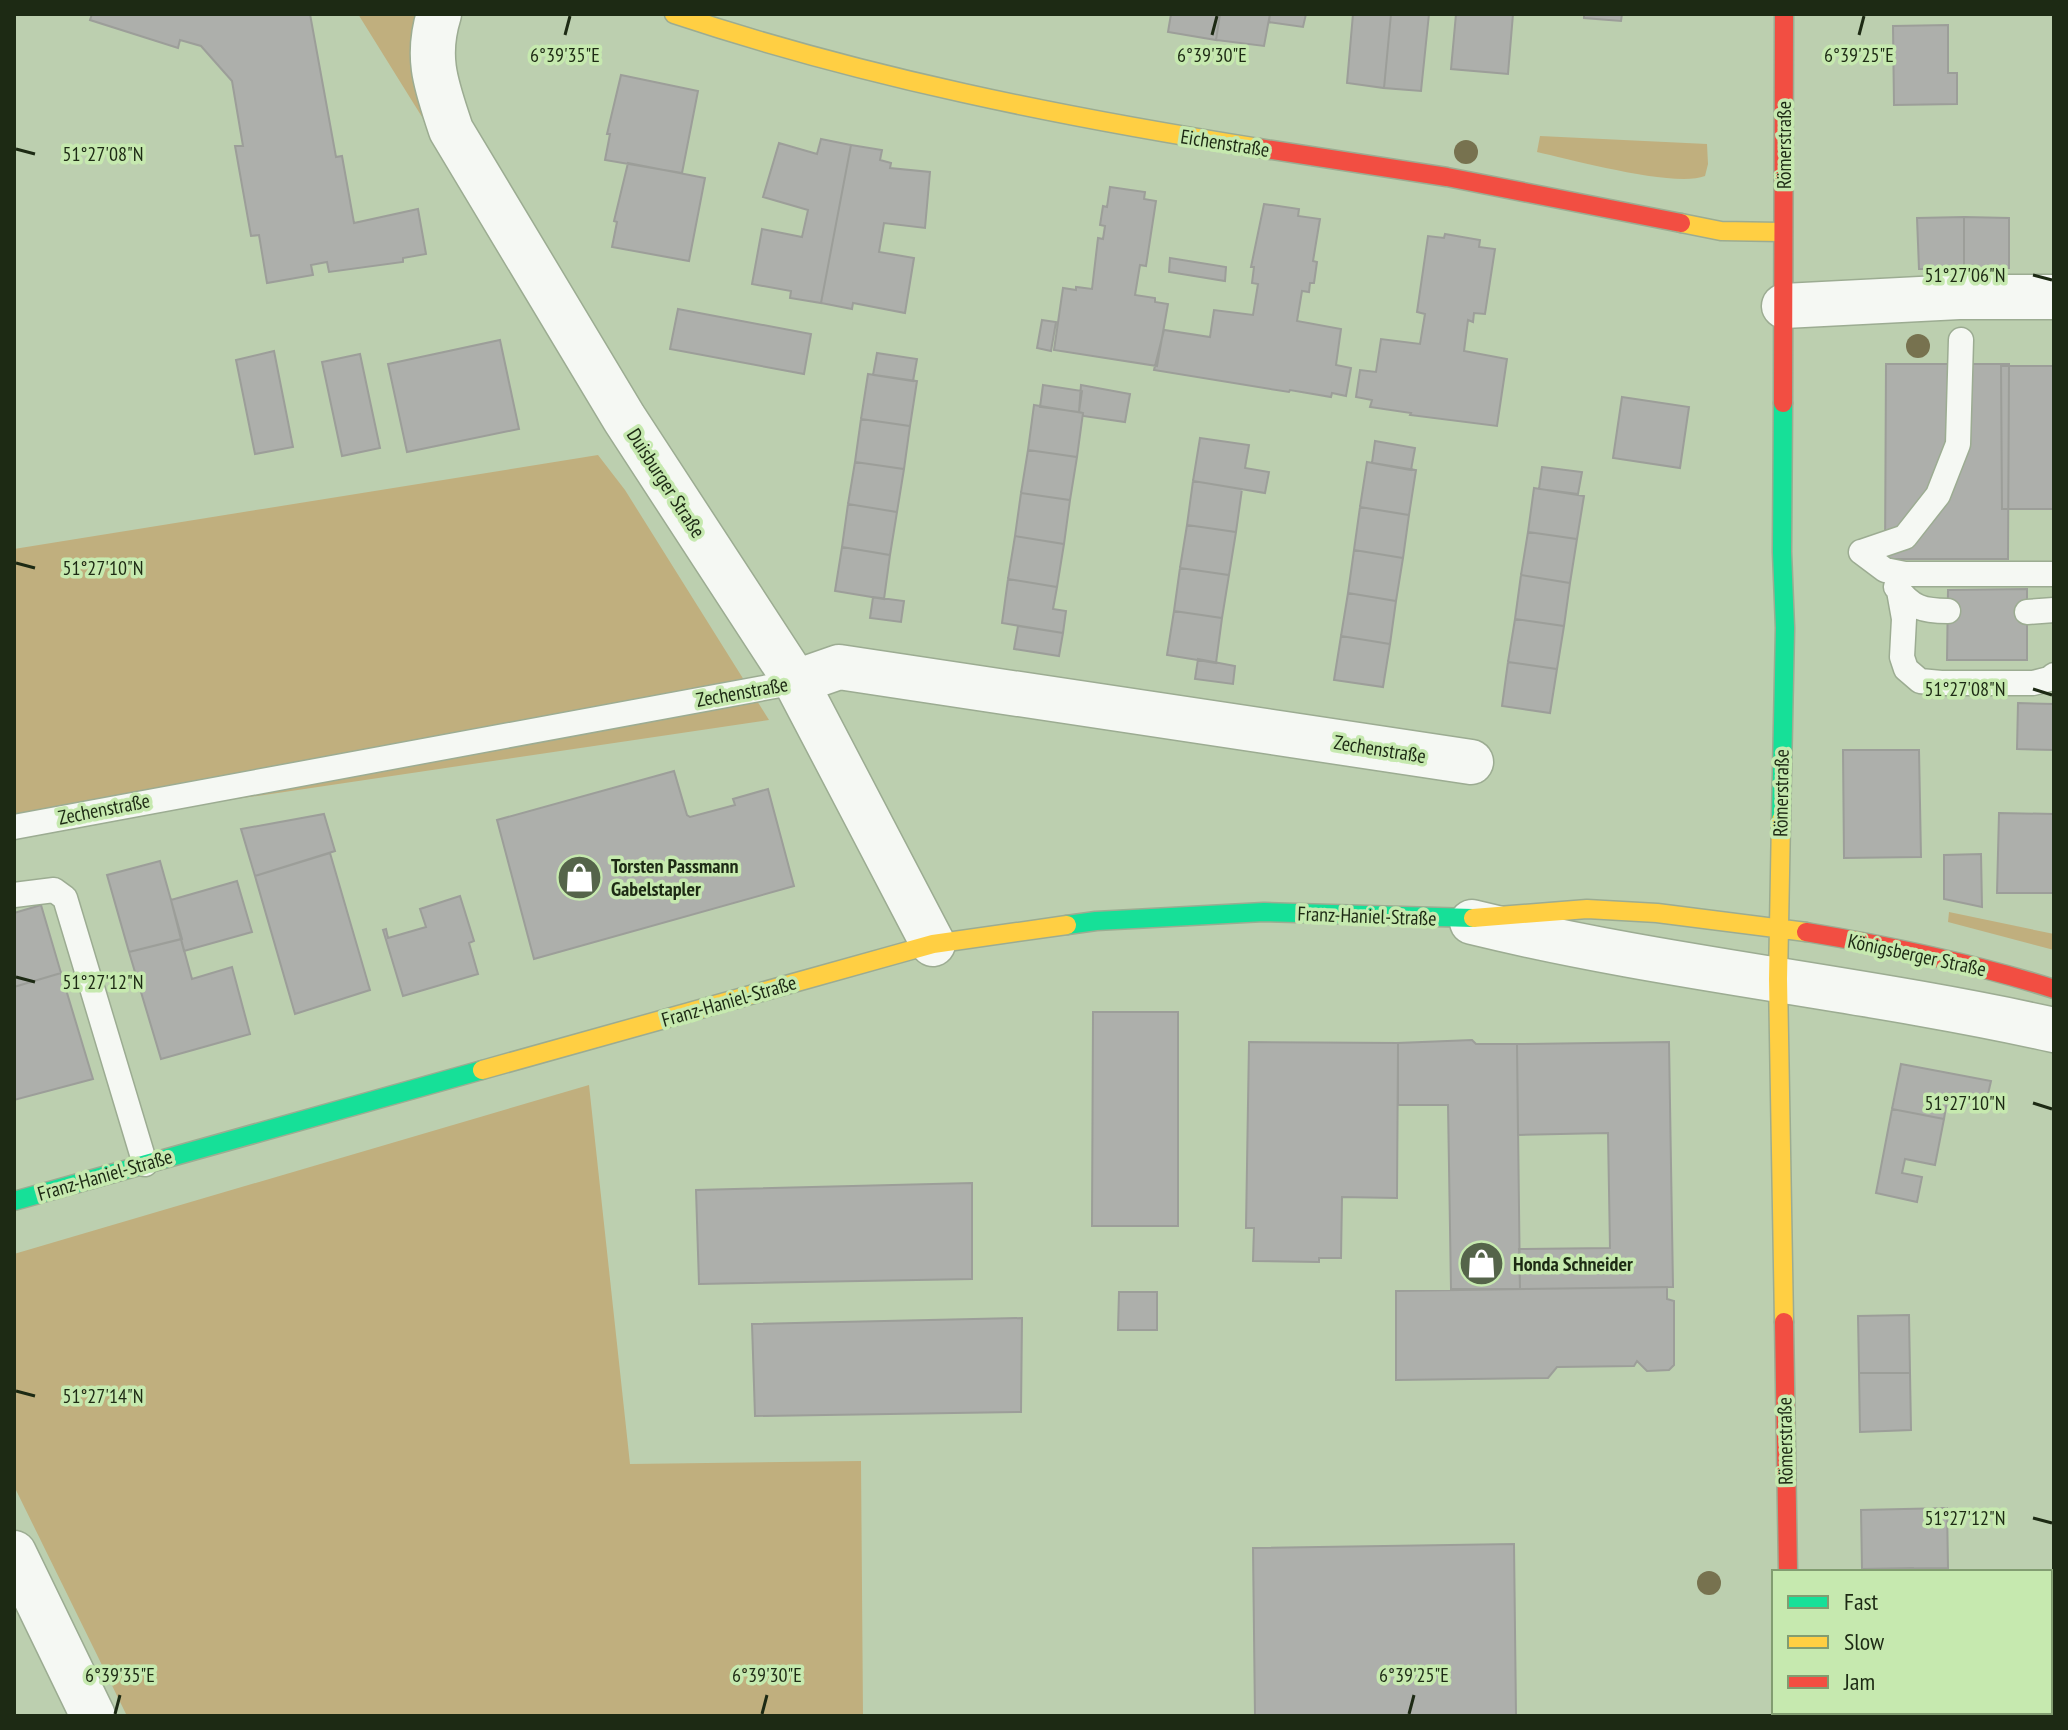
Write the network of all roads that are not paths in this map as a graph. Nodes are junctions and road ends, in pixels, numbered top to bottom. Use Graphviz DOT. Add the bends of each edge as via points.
graph roads {
  1 [pos="439,14"];
  2 [pos="674,14"];
  3 [pos="1784,14"];
  4 [pos="1783,232"];
  5 [pos="2054,297"];
  6 [pos="1784,306"];
  7 [pos="1961,340"];
  8 [pos="2054,574"];
  9 [pos="1892,580"];
  10 [pos="2054,610"];
  11 [pos="1948,611"];
  12 [pos="2027,612"];
  13 [pos="2054,675"];
  14 [pos="796,682"];
  15 [pos="1471,762"];
  16 [pos="14,827"];
  17 [pos="14,895"];
  18 [pos="1462,919"];
  19 [pos="1778,927"];
  20 [pos="933,944"];
  21 [pos="1778,979"];
  22 [pos="2054,989"];
  23 [pos="2054,1030"];
  24 [pos="145,1164"];
  25 [pos="14,1201"];
  26 [pos="14,1553"];
  27 [pos="1788,1570"];
  28 [pos="93,1716"];
  1 -- 14 [label="street, Duisburger Straße" via="433,33 433,77 451,130 624,418"];
  2 -- 4 [label="street, Eichenstraße" via="945,89 1168,134 1447,177 1721,231"];
  3 -- 4 [label="street, Römerstraße"];
  4 -- 6 [label="street, Römerstraße"];
  5 -- 6 [label="street"];
  6 -- 19 [label="street, Römerstraße" via="1785,628"];
  7 -- 9 [label="lane" via="1958,444 1938,495 1905,537 1861,552"];
  8 -- 9 [label="lane" via="1905,574"];
  9 -- 11 [label="lane" via="1913,604 1926,611"];
  9 -- 13 [label="lane" via="1904,619 1902,657 1920,681 2033,683"];
  10 -- 12 [label="lane"];
  14 -- 15 [label="street, Zechenstraße" via="839,667"];
  14 -- 16 [label="lane, Zechenstraße"];
  14 -- 20 [label="street, Duisburger Straße"];
  17 -- 24 [label="lane" via="54,890 65,898"];
  18 -- 19 [label="street, Franz-Haniel-Straße" via="1587,909"];
  18 -- 20 [label="street, Franz-Haniel-Straße" via="1264,912 1096,921"];
  18 -- 21 [label="street, Franz-Haniel-Straße" via="1563,944"];
  19 -- 21 [label="street, Römerstraße"];
  19 -- 22 [label="street, Königsberger Straße" via="1883,945"];
  20 -- 24 [label="street, Franz-Haniel-Straße"];
  21 -- 23 [label="street"];
  21 -- 27 [label="street, Römerstraße"];
  24 -- 25 [label="street, Franz-Haniel-Straße"];
  26 -- 28 [label="street"];
}
